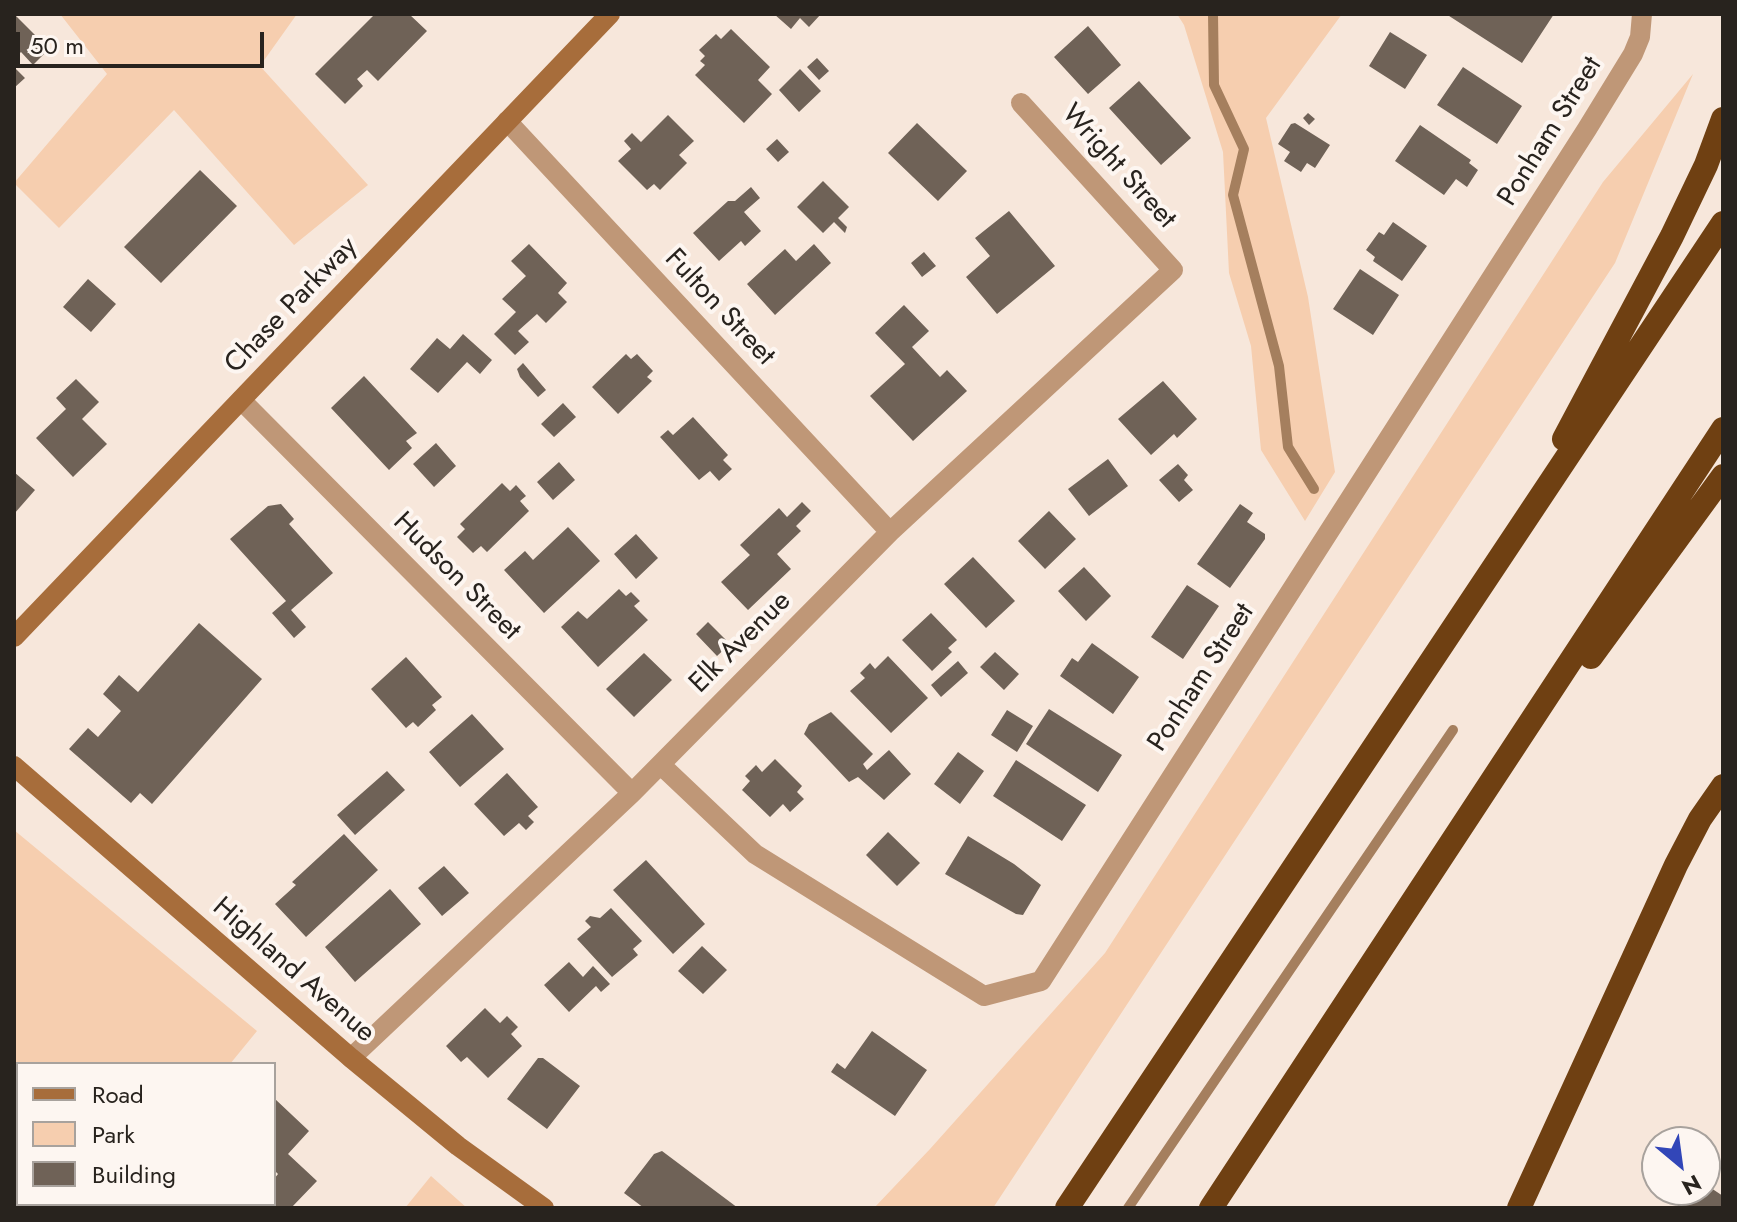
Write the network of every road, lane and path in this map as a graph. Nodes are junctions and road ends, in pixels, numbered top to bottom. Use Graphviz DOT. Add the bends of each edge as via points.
graph roads {
  1 [pos="610,14"];
  2 [pos="1642,14"];
  3 [pos="1021,103"];
  4 [pos="1723,119"];
  5 [pos="507,121"];
  6 [pos="1723,223"];
  7 [pos="1173,270"];
  8 [pos="241,400"];
  9 [pos="1723,429"];
  10 [pos="1723,476"];
  11 [pos="890,532"];
  12 [pos="1497,565"];
  13 [pos="14,637"];
  14 [pos="661,765"];
  15 [pos="14,766"];
  16 [pos="1723,786"];
  17 [pos="632,793"];
  18 [pos="1401,918"];
  19 [pos="351,1058"];
  20 [pos="544,1208"];
  21 [pos="1067,1208"];
  22 [pos="1211,1208"];
  23 [pos="1519,1208"];
  1 -- 5 [label="main road, Chase Parkway"];
  2 -- 14 [label="street, Ponham Street" via="1633,54 1587,129 1041,981 984,996 755,854"];
  3 -- 7 [label="street, Wright Street"];
  4 -- 12 [label="highway" via="1672,236"];
  5 -- 8 [label="main road, Chase Parkway"];
  5 -- 11 [label="street, Fulton Street"];
  6 -- 12 [label="highway"];
  7 -- 11 [label="street, Elk Avenue"];
  8 -- 13 [label="main road, Chase Parkway"];
  8 -- 17 [label="street, Hudson Street"];
  9 -- 18 [label="highway"];
  10 -- 18 [label="highway"];
  11 -- 14 [label="street, Elk Avenue"];
  12 -- 21 [label="highway"];
  14 -- 17 [label="street, Elk Avenue"];
  15 -- 19 [label="main road, Highland Avenue"];
  16 -- 23 [label="highway" via="1676,865"];
  17 -- 19 [label="street, Elk Avenue"];
  18 -- 22 [label="highway"];
  19 -- 20 [label="main road, Highland Avenue"];
}
